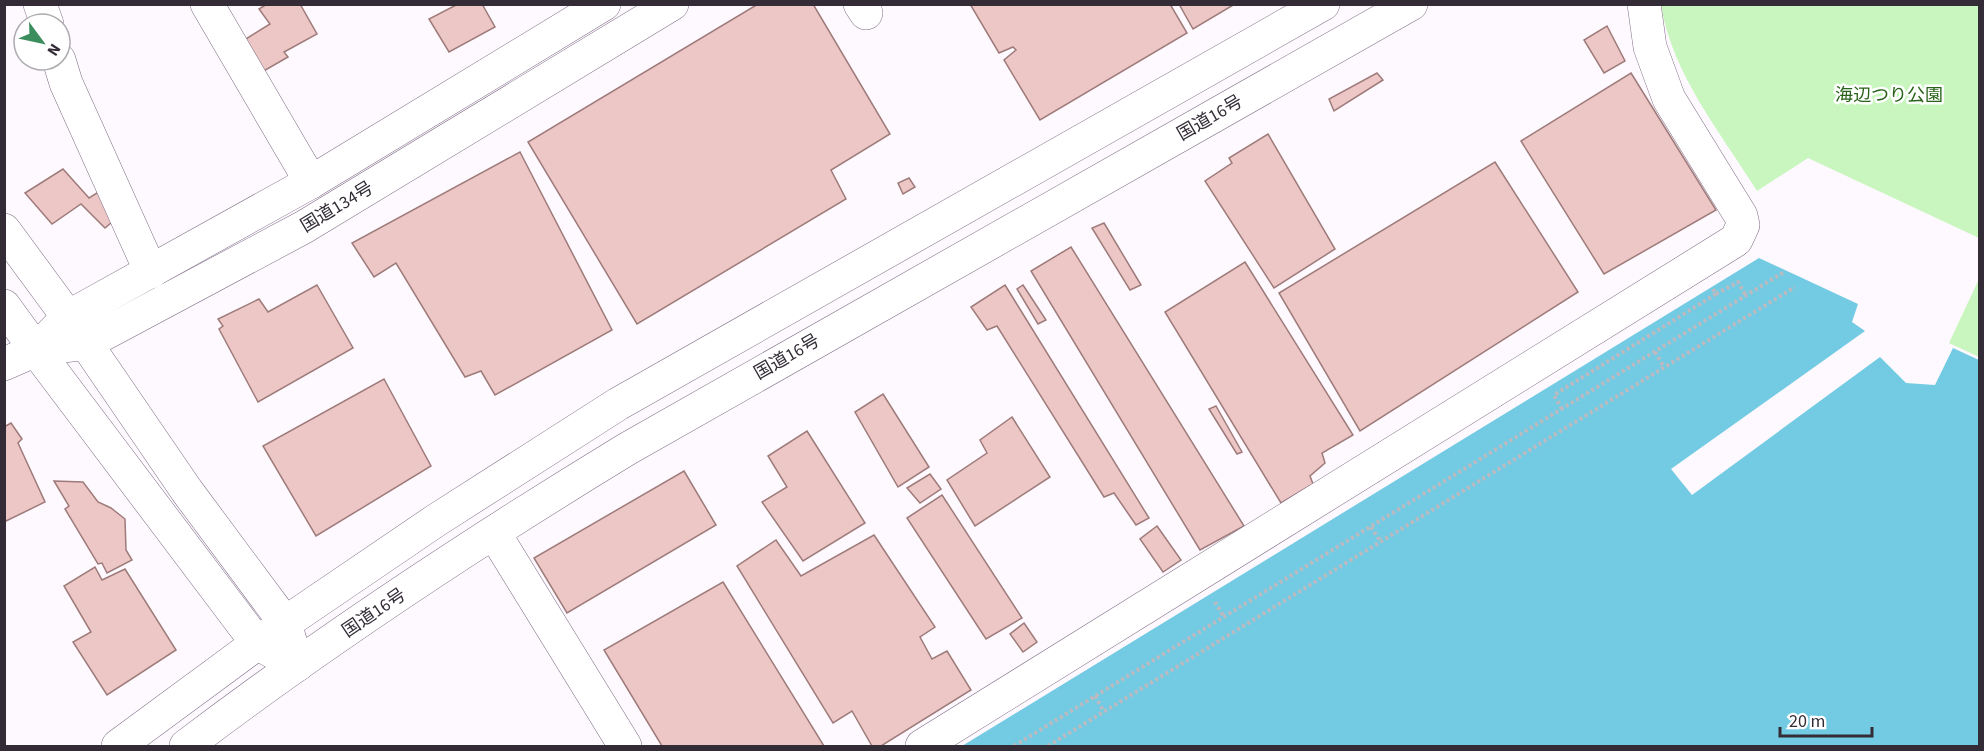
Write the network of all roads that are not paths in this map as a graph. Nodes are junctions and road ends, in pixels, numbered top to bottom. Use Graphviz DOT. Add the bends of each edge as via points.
graph roads {
  1 [pos="207,4"];
  2 [pos="604,4"];
  3 [pos="672,4"];
  4 [pos="1323,4"];
  5 [pos="1411,4"];
  6 [pos="1644,4"];
  7 [pos="62,72"];
  8 [pos="311,182"];
  9 [pos="4,230"];
  10 [pos="151,272"];
  11 [pos="4,306"];
  12 [pos="68,317"];
  13 [pos="87,343"];
  14 [pos="36,350"];
  15 [pos="4,364"];
  16 [pos="494,533"];
  17 [pos="285,623"];
  18 [pos="257,643"];
  19 [pos="297,665"];
  20 [pos="118,747"];
  21 [pos="186,747"];
  22 [pos="625,747"];
  23 [pos="922,747"];
  1 -- 8 [label="main road"];
  2 -- 8 [label="main road, 国道134号"];
  3 -- 13 [label="main road, 国道134号" via="304,227"];
  4 -- 17 [label="main road" via="618,404"];
  5 -- 16 [label="main road, 国道16号" via="687,414"];
  6 -- 23 [label="main road" via="1650,47 1669,99 1741,216 1741,233 1736,240"];
  7 -- 10 [label="main road"];
  8 -- 10 [label="main road, 国道134号"];
  9 -- 12 [label="main road"];
  10 -- 12 [label="main road, 国道134号"];
  11 -- 14 [label="main road"];
  12 -- 13 [label="main road"];
  12 -- 14 [label="main road, 国道134号"];
  13 -- 14 [label="main road, 国道134号"];
  13 -- 17 [label="main road" via="187,491"];
  14 -- 15 [label="main road"];
  14 -- 18 [label="main road"];
  16 -- 19 [label="main road, 国道16号"];
  16 -- 22 [label="main road"];
  17 -- 18 [label="main road"];
  17 -- 19 [label="main road"];
  18 -- 19 [label="main road"];
  18 -- 20 [label="main road"];
  19 -- 21 [label="main road, 国道16号"];
}
